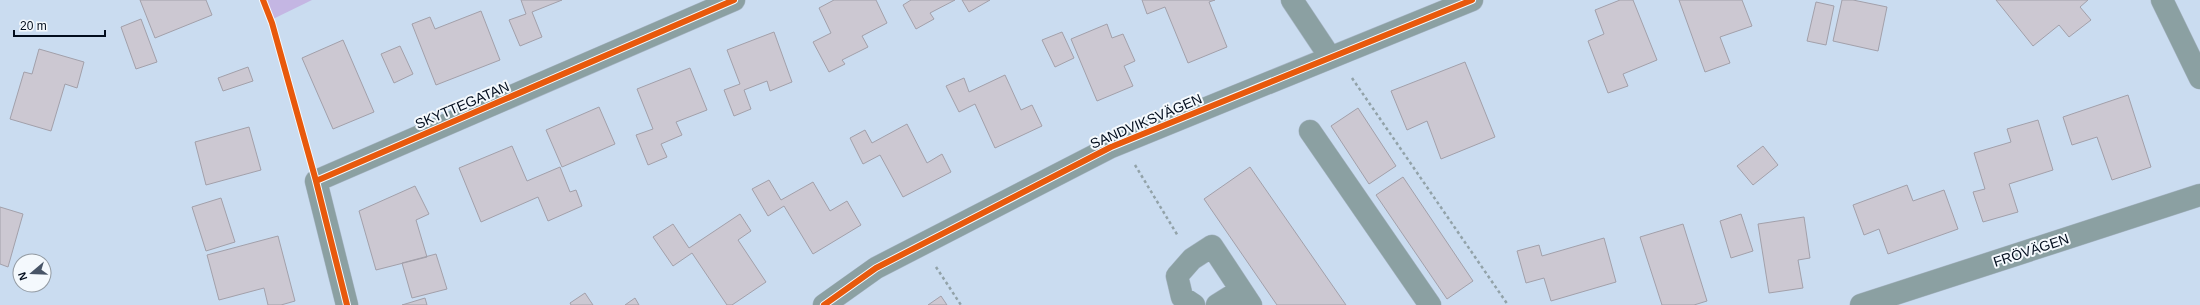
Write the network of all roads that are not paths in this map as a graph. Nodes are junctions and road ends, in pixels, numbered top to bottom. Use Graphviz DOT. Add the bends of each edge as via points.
graph roads {
  1 [pos="734,0"];
  2 [pos="1292,0"];
  3 [pos="2162,0"];
  4 [pos="1459,2"];
  5 [pos="1333,56"];
  6 [pos="2200,78"];
  7 [pos="1310,131"];
  8 [pos="2200,195"];
  9 [pos="1246,298"];
  10 [pos="347,305"];
  11 [pos="824,305"];
  12 [pos="1194,305"];
  13 [pos="1217,305"];
  14 [pos="1430,305"];
  15 [pos="1861,305"];
  1 -- 10 [label="street, SKYTTEGATAN" via="316,182"];
  2 -- 5 [label="street"];
  3 -- 6 [label="street"];
  4 -- 5 [label="street, SANDVIKSVÄGEN"];
  5 -- 11 [label="street, SANDVIKSVÄGEN" via="1121,143 876,268"];
  7 -- 14 [label="street"];
  8 -- 15 [label="street, FRÖVÄGEN"];
  9 -- 12 [label="street" via="1212,246 1192,259 1177,276 1182,297"];
  9 -- 13 [label="street"];
}
